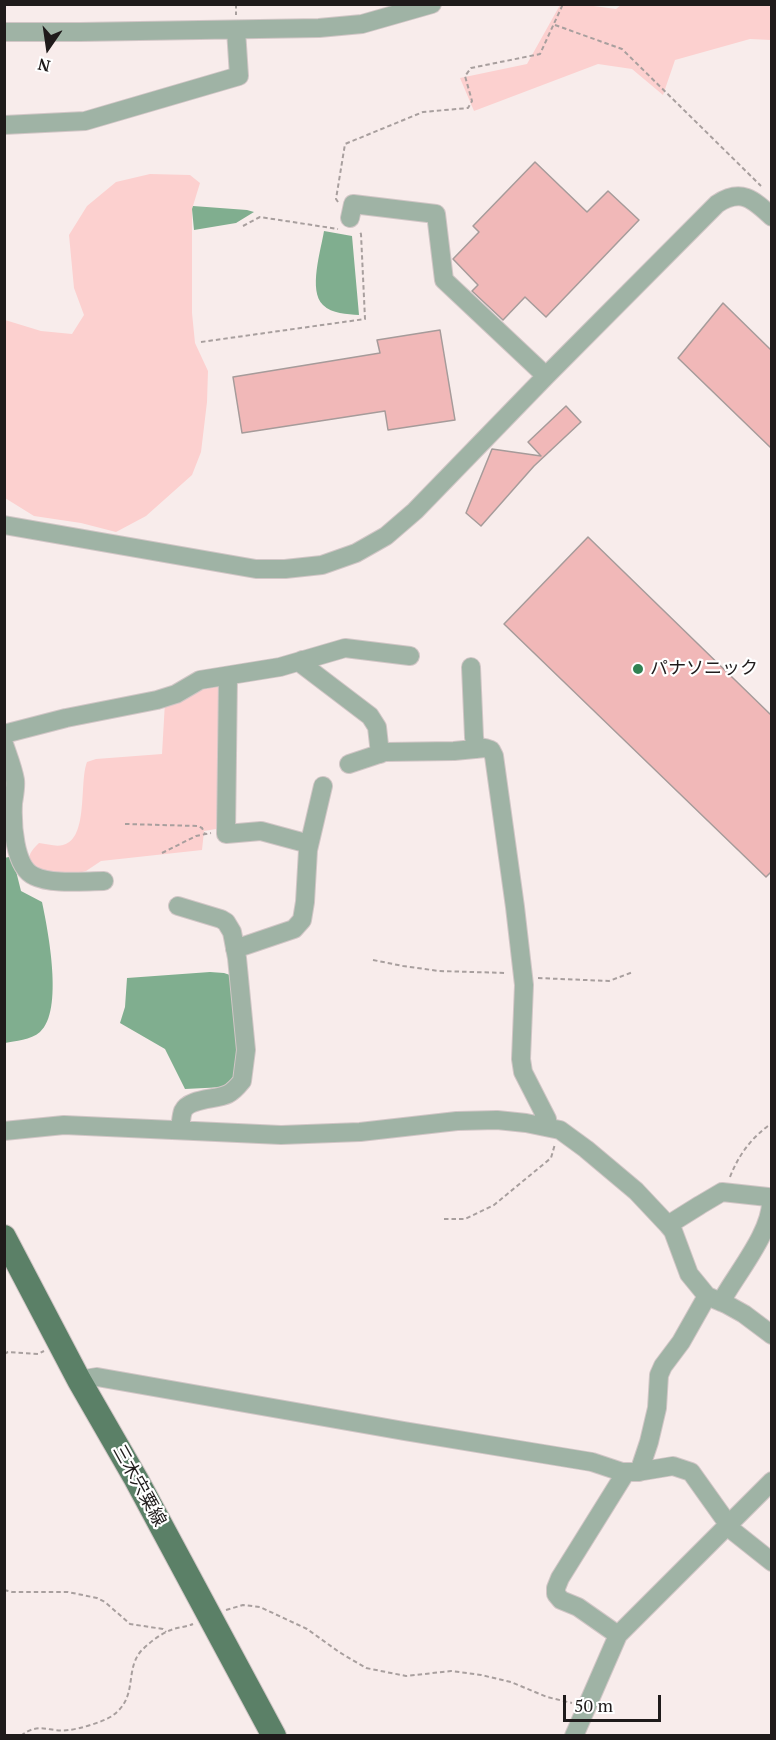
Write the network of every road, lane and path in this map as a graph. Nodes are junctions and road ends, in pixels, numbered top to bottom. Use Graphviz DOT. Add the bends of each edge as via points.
graph roads {
  1 [pos="432,4"];
  2 [pos="563,4"];
  3 [pos="555,25"];
  4 [pos="236,30"];
  5 [pos="4,32"];
  6 [pos="4,125"];
  7 [pos="765,190"];
  8 [pos="771,217"];
  9 [pos="350,218"];
  10 [pos="243,226"];
  11 [pos="201,342"];
  12 [pos="546,376"];
  13 [pos="4,525"];
  14 [pos="410,656"];
  15 [pos="302,660"];
  16 [pos="471,667"];
  17 [pos="228,676"];
  18 [pos="4,734"];
  19 [pos="4,744"];
  20 [pos="476,749"];
  21 [pos="380,754"];
  22 [pos="349,764"];
  23 [pos="323,786"];
  24 [pos="125,824"];
  25 [pos="226,830"];
  26 [pos="205,834"];
  27 [pos="309,844"];
  28 [pos="162,853"];
  29 [pos="104,881"];
  30 [pos="178,906"];
  31 [pos="235,949"];
  32 [pos="373,960"];
  33 [pos="633,972"];
  34 [pos="523,978"];
  35 [pos="771,1123"];
  36 [pos="554,1129"];
  37 [pos="180,1130"];
  38 [pos="4,1131"];
  39 [pos="725,1193"];
  40 [pos="444,1219"];
  41 [pos="668,1225"];
  42 [pos="4,1237"];
  43 [pos="714,1299"];
  44 [pos="771,1335"];
  45 [pos="60,1343"];
  46 [pos="4,1354"];
  47 [pos="79,1380"];
  48 [pos="632,1472"];
  49 [pos="771,1481"];
  50 [pos="728,1524"];
  51 [pos="771,1562"];
  52 [pos="4,1590"];
  53 [pos="209,1616"];
  54 [pos="166,1632"];
  55 [pos="618,1635"];
  56 [pos="586,1706"];
  57 [pos="67,1731"];
  58 [pos="21,1736"];
  59 [pos="66,1736"];
  60 [pos="274,1736"];
  61 [pos="574,1736"];
  1 -- 4 [label="street" via="362,24"];
  2 -- 3 [label="path"];
  3 -- 7 [label="path" via="622,49"];
  3 -- 9 [label="path" via="540,54 471,68 465,76 472,101 468,108 423,112 345,144 336,200"];
  4 -- 5 [label="street"];
  4 -- 6 [label="street" via="239,76 84,121"];
  8 -- 12 [label="street" via="744,196 726,198 717,204"];
  9 -- 10 [label="path" via="345,230 260,217"];
  9 -- 11 [label="path" via="361,234 365,319"];
  9 -- 12 [label="street" via="353,204 436,214 444,280"];
  12 -- 13 [label="street" via="415,512 386,536 356,553 322,565 256,569"];
  14 -- 15 [label="street" via="345,648"];
  15 -- 17 [label="street"];
  15 -- 21 [label="street" via="303,665 370,716 377,727"];
  16 -- 20 [label="street"];
  17 -- 18 [label="street" via="200,680 158,700"];
  17 -- 25 [label="street"];
  19 -- 29 [label="street" via="15,782 13,814 22,866 36,877 56,881"];
  20 -- 21 [label="street"];
  20 -- 34 [label="street" via="491,750 494,756"];
  21 -- 22 [label="street"];
  23 -- 27 [label="street"];
  24 -- 26 [label="path" via="198,826"];
  25 -- 26 [label="path"];
  25 -- 27 [label="street" via="226,834 261,831"];
  26 -- 28 [label="path"];
  27 -- 31 [label="street" via="305,902 299,926"];
  30 -- 31 [label="street" via="226,922"];
  31 -- 37 [label="street" via="246,1050 242,1081 228,1094 193,1102 184,1109"];
  32 -- 34 [label="path" via="439,971"];
  33 -- 34 [label="path" via="609,981"];
  34 -- 36 [label="street" via="523,1072"];
  35 -- 39 [label="path" via="737,1159"];
  36 -- 37 [label="street" via="497,1120 281,1135"];
  36 -- 40 [label="path" via="551,1158 494,1205 465,1219"];
  36 -- 41 [label="street" via="586,1149 636,1191"];
  37 -- 38 [label="street" via="64,1125"];
  39 -- 41 [label="street"];
  39 -- 43 [label="street" via="768,1197 771,1204 758,1242"];
  41 -- 43 [label="street" via="689,1274"];
  42 -- 45 [label="main road, 三木宍粟線"];
  43 -- 44 [label="street" via="744,1314"];
  43 -- 48 [label="street" via="663,1366 649,1442"];
  45 -- 46 [label="path" via="38,1354"];
  45 -- 47 [label="main road, 三木宍粟線"];
  47 -- 48 [label="street" via="97,1377 592,1461"];
  47 -- 53 [label="main road, 三木宍粟線"];
  48 -- 50 [label="street" via="674,1466 691,1472"];
  48 -- 55 [label="street" via="556,1588 561,1600"];
  49 -- 50 [label="street"];
  50 -- 51 [label="street"];
  50 -- 55 [label="street"];
  52 -- 54 [label="path" via="68,1592 98,1598 130,1624"];
  53 -- 54 [label="path"];
  53 -- 56 [label="path" via="248,1604 307,1629 366,1668 406,1676 451,1671 481,1675"];
  53 -- 60 [label="main road, 三木宍粟線"];
  54 -- 57 [label="path" via="137,1657 128,1697 120,1709 102,1721"];
  55 -- 56 [label="street"];
  56 -- 61 [label="street"];
  57 -- 58 [label="path" via="37,1727"];
  57 -- 59 [label="path"];
}
